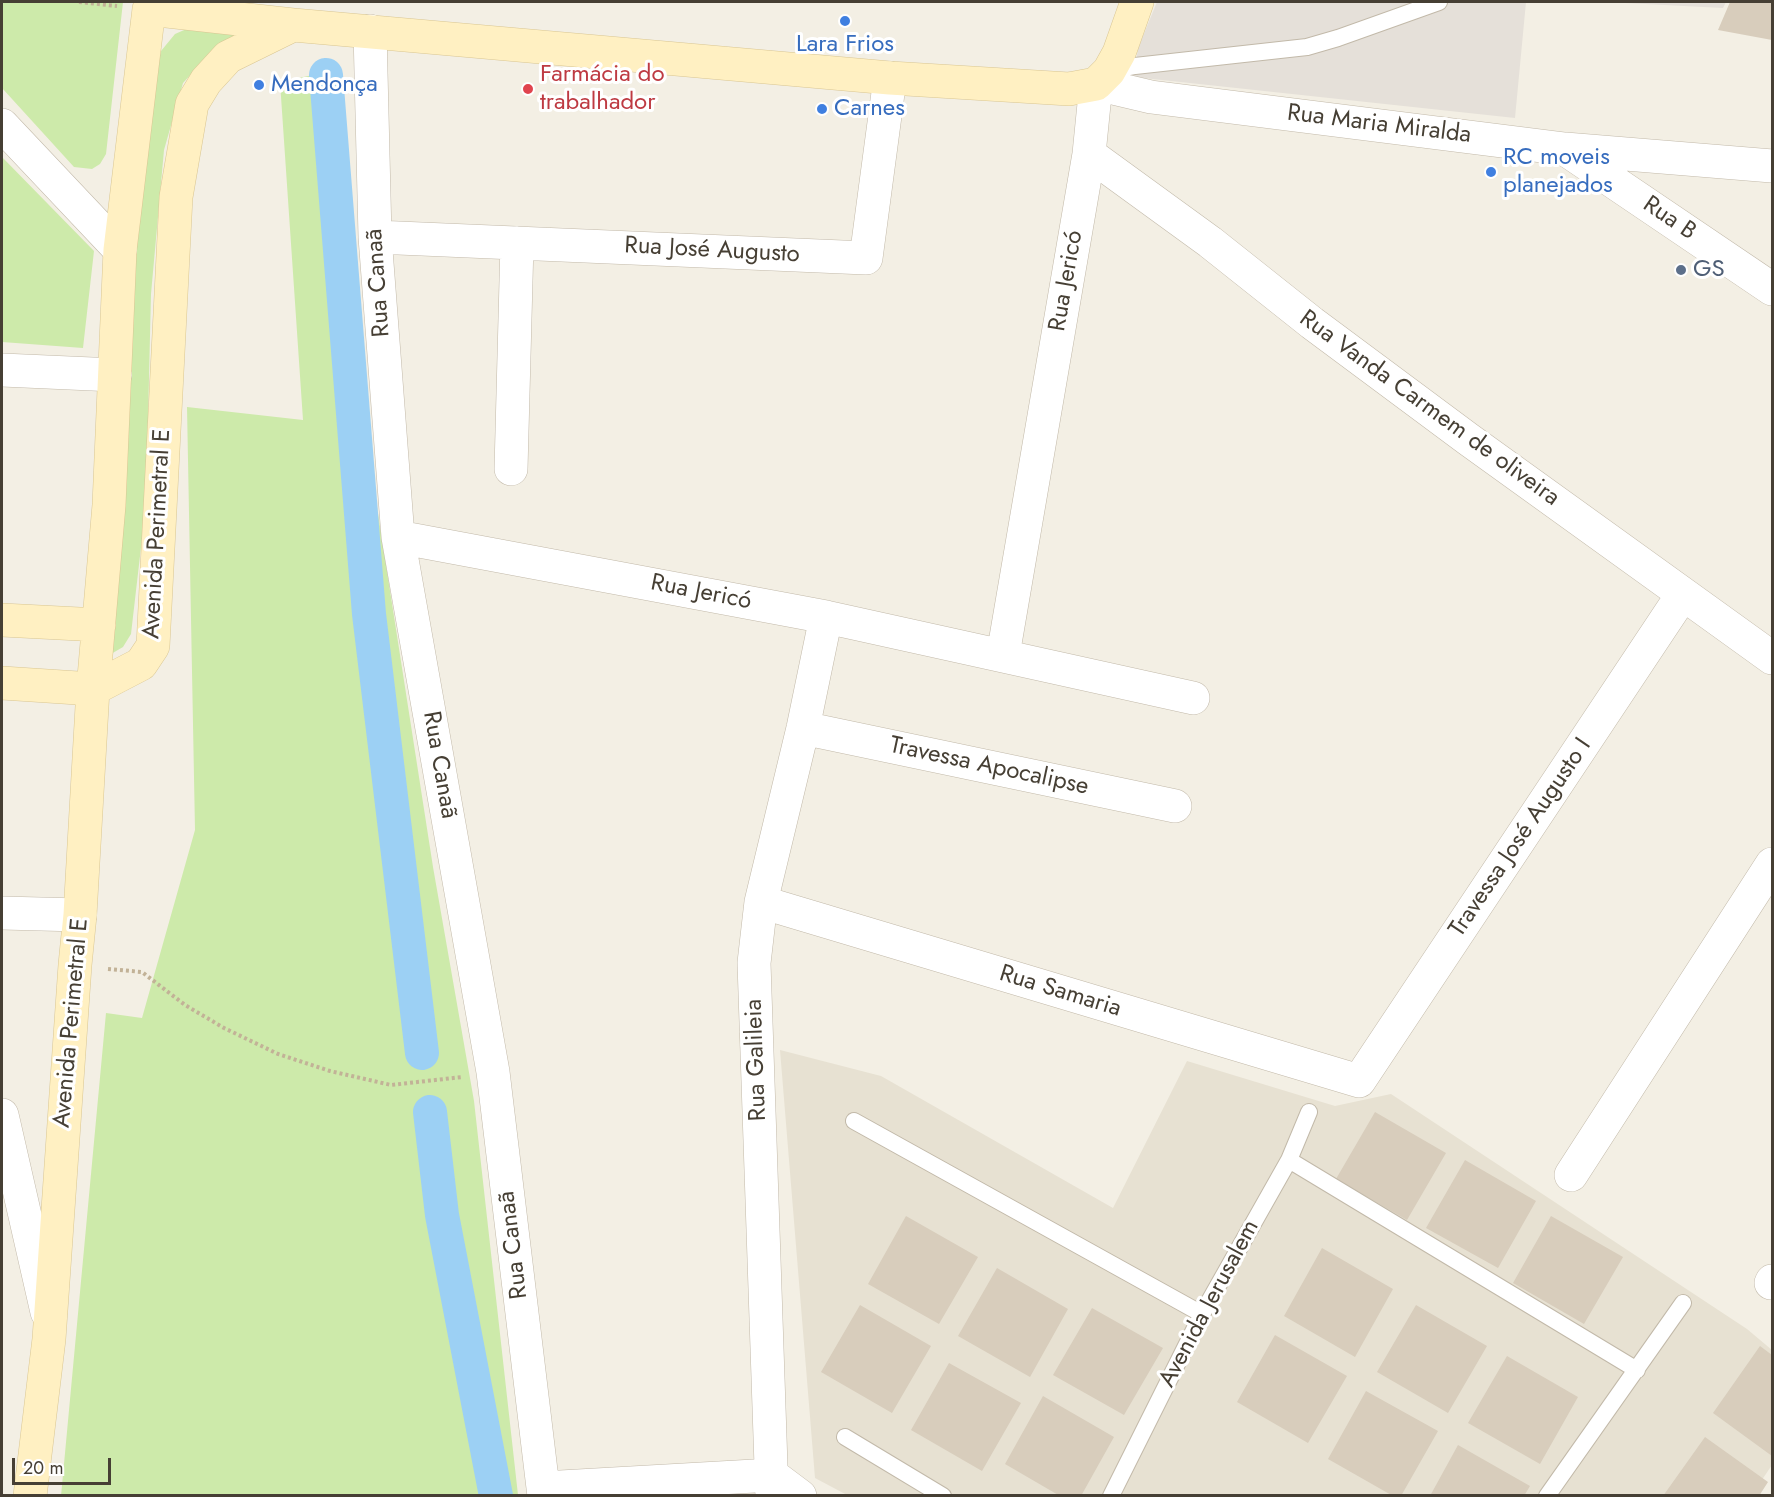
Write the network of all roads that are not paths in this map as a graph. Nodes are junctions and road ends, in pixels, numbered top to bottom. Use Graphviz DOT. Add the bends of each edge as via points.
graph roads {
  1 [pos="1137,2"];
  2 [pos="1439,2"];
  3 [pos="149,5"];
  4 [pos="293,25"];
  5 [pos="370,31"];
  6 [pos="1102,77"];
  7 [pos="890,78"];
  8 [pos="2,125"];
  9 [pos="1565,149"];
  10 [pos="1089,154"];
  11 [pos="1773,166"];
  12 [pos="375,237"];
  13 [pos="517,243"];
  14 [pos="120,250"];
  15 [pos="1773,289"];
  16 [pos="2,370"];
  17 [pos="115,375"];
  18 [pos="511,469"];
  19 [pos="398,537"];
  20 [pos="1683,594"];
  21 [pos="826,617"];
  22 [pos="2,620"];
  23 [pos="99,625"];
  24 [pos="1002,655"];
  25 [pos="1773,658"];
  26 [pos="2,683"];
  27 [pos="93,689"];
  28 [pos="1193,698"];
  29 [pos="803,728"];
  30 [pos="1175,806"];
  31 [pos="1773,864"];
  32 [pos="761,902"];
  33 [pos="2,913"];
  34 [pos="80,915"];
  35 [pos="1359,1082"];
  36 [pos="1309,1113"];
  37 [pos="2,1115"];
  38 [pos="854,1121"];
  39 [pos="1289,1160"];
  40 [pos="1571,1175"];
  41 [pos="1683,1304"];
  42 [pos="1202,1314"];
  43 [pos="50,1322"];
  44 [pos="1637,1370"];
  45 [pos="845,1437"];
  46 [pos="772,1485"];
  47 [pos="544,1492"];
  48 [pos="30,1496"];
  49 [pos="800,1496"];
  50 [pos="943,1496"];
  51 [pos="1111,1496"];
  52 [pos="1547,1496"];
  1 -- 6 [label="street" via="1119,53"];
  2 -- 6 [label="lane" via="1307,47 1135,66"];
  3 -- 4 [label="street, Avenida Perimetral E"];
  3 -- 14 [label="street, Avenida Perimetral E"];
  4 -- 5 [label="street"];
  4 -- 27 [label="street, Avenida Perimetral E" via="228,57 192,104 176,197 153,646 141,664"];
  5 -- 7 [label="street"];
  5 -- 12 [label="street, Rua Canaã"];
  6 -- 7 [label="street" via="1069,89"];
  6 -- 9 [label="street, Rua Maria Miralda" via="1151,96"];
  6 -- 10 [label="street, Rua Jericó"];
  7 -- 13 [label="street, Rua José Augusto" via="866,258"];
  8 -- 14 [label="street"];
  9 -- 11 [label="street, Rua Maria Miralda"];
  9 -- 15 [label="street, Rua B"];
  10 -- 20 [label="street, Rua Vanda Carmem de oliveira" via="1210,242 1348,351"];
  10 -- 24 [label="street, Rua Jericó"];
  12 -- 13 [label="street, Rua José Augusto"];
  12 -- 19 [label="street, Rua Canaã"];
  13 -- 18 [label="street"];
  14 -- 17 [label="street, Avenida Perimetral E"];
  16 -- 17 [label="street"];
  17 -- 23 [label="street, Avenida Perimetral E" via="110,505"];
  19 -- 21 [label="street, Rua Jericó"];
  19 -- 47 [label="street, Rua Canaã" via="493,1072"];
  20 -- 25 [label="street, Rua Vanda Carmem de oliveira"];
  20 -- 35 [label="street, Travessa José Augusto I"];
  21 -- 24 [label="street, Rua Jericó"];
  21 -- 29 [label="street, Rua Galileia"];
  22 -- 23 [label="street"];
  23 -- 27 [label="street, Avenida Perimetral E"];
  24 -- 28 [label="street, Rua Jericó"];
  26 -- 27 [label="street"];
  27 -- 34 [label="street, Avenida Perimetral E"];
  29 -- 30 [label="street, Travessa Apocalipse"];
  29 -- 32 [label="street, Rua Galileia"];
  31 -- 40 [label="street"];
  32 -- 35 [label="street, Rua Samaria"];
  32 -- 46 [label="street, Rua Galileia" via="754,963"];
  33 -- 34 [label="street"];
  34 -- 43 [label="street, Avenida Perimetral E"];
  36 -- 39 [label="lane, Avenida Jerusalem"];
  37 -- 43 [label="street"];
  38 -- 42 [label="lane"];
  39 -- 42 [label="lane, Avenida Jerusalem"];
  39 -- 44 [label="lane"];
  41 -- 44 [label="lane"];
  42 -- 51 [label="lane, Avenida Jerusalem"];
  43 -- 48 [label="street, Avenida Perimetral E"];
  44 -- 52 [label="lane"];
  45 -- 50 [label="lane"];
  46 -- 47 [label="street"];
  46 -- 49 [label="street"];
}
